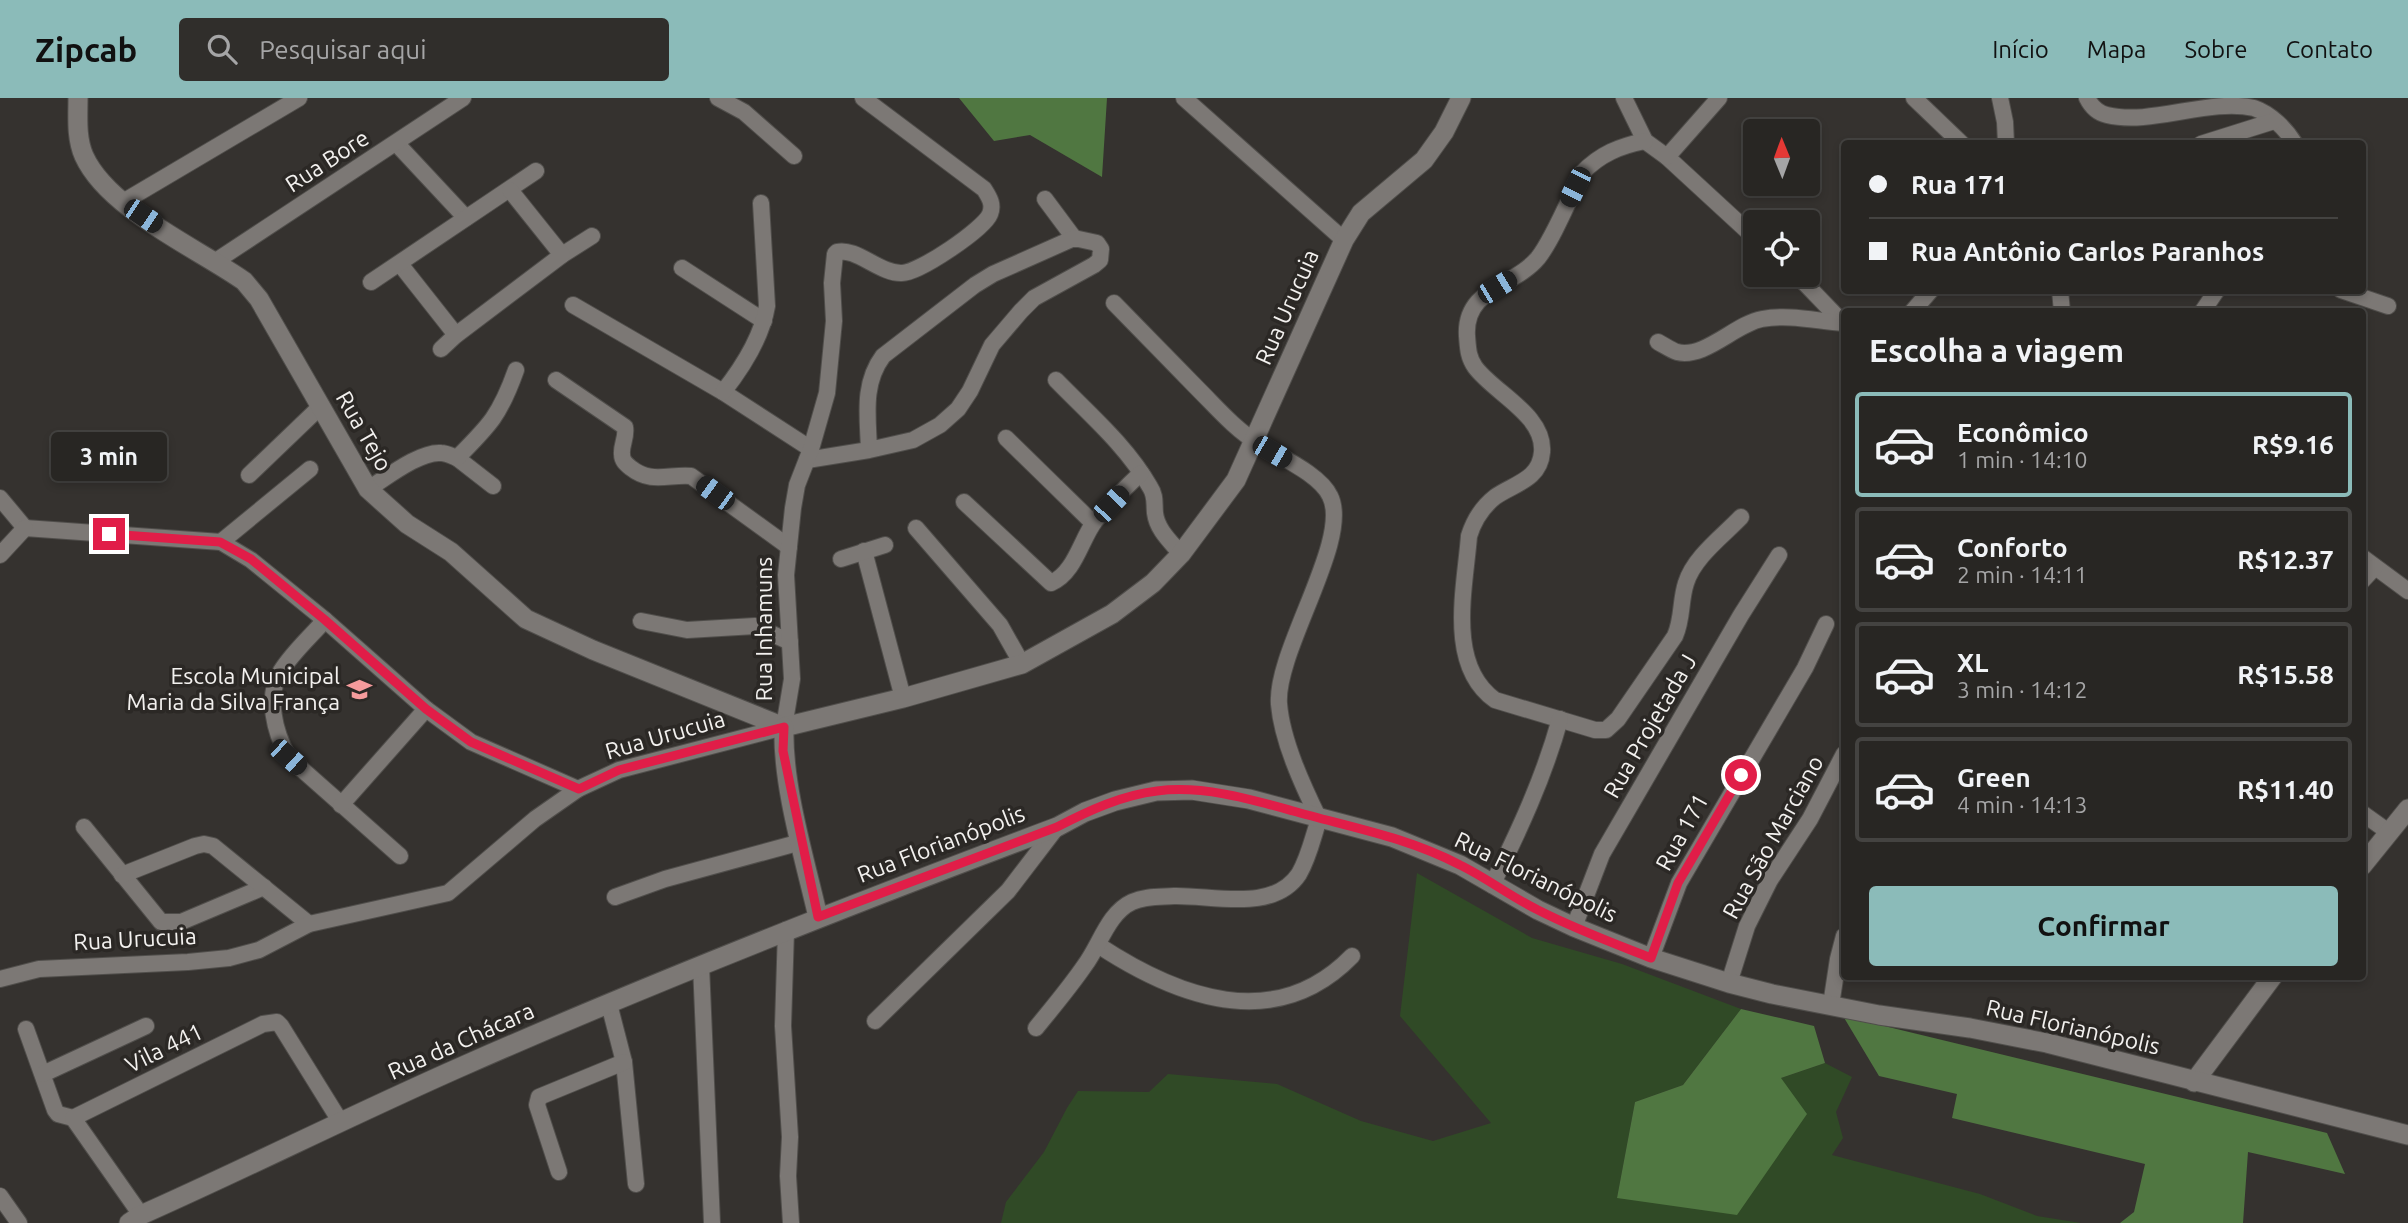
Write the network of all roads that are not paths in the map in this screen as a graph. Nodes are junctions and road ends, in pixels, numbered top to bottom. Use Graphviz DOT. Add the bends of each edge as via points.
graph roads {
  1 [pos="78,98"];
  2 [pos="299,98"];
  3 [pos="463,98"];
  4 [pos="718,98"];
  5 [pos="863,98"];
  6 [pos="1184,98"];
  7 [pos="1461,98"];
  8 [pos="1624,98"];
  9 [pos="1718,98"];
  10 [pos="1914,98"];
  11 [pos="2000,98"];
  12 [pos="2087,98"];
  13 [pos="2274,121"];
  14 [pos="1958,140"];
  15 [pos="2006,140"];
  16 [pos="2214,140"];
  17 [pos="2292,140"];
  18 [pos="1645,141"];
  19 [pos="396,143"];
  20 [pos="794,156"];
  21 [pos="1667,157"];
  22 [pos="536,171"];
  23 [pos="510,190"];
  24 [pos="1045,199"];
  25 [pos="123,202"];
  26 [pos="761,203"];
  27 [pos="466,218"];
  28 [pos="1743,226"];
  29 [pos="592,236"];
  30 [pos="1074,238"];
  31 [pos="1344,240"];
  32 [pos="562,255"];
  33 [pos="216,261"];
  34 [pos="400,264"];
  35 [pos="682,268"];
  36 [pos="370,282"];
  37 [pos="1809,287"];
  38 [pos="1928,294"];
  39 [pos="2353,294"];
  40 [pos="1114,303"];
  41 [pos="573,305"];
  42 [pos="2388,306"];
  43 [pos="1915,308"];
  44 [pos="1841,320"];
  45 [pos="764,321"];
  46 [pos="1841,323"];
  47 [pos="456,335"];
  48 [pos="1658,342"];
  49 [pos="441,349"];
  50 [pos="516,370"];
  51 [pos="556,380"];
  52 [pos="1056,380"];
  53 [pos="723,392"];
  54 [pos="321,405"];
  55 [pos="1006,438"];
  56 [pos="1255,442"];
  57 [pos="869,450"];
  58 [pos="809,454"];
  59 [pos="457,458"];
  60 [pos="310,469"];
  61 [pos="1141,473"];
  62 [pos="249,475"];
  63 [pos="493,486"];
  64 [pos="368,489"];
  65 [pos="0,498"];
  66 [pos="964,502"];
  67 [pos="1741,517"];
  68 [pos="1093,523"];
  69 [pos="25,528"];
  70 [pos="916,528"];
  71 [pos="220,542"];
  72 [pos="885,545"];
  73 [pos="789,547"];
  74 [pos="864,551"];
  75 [pos="1181,554"];
  76 [pos="0,555"];
  77 [pos="1779,555"];
  78 [pos="841,559"];
  79 [pos="2369,562"];
  80 [pos="2408,590"];
  81 [pos="325,620"];
  82 [pos="641,621"];
  83 [pos="1826,624"];
  84 [pos="790,642"];
  85 [pos="1022,664"];
  86 [pos="903,698"];
  87 [pos="426,709"];
  88 [pos="1560,719"];
  89 [pos="784,727"];
  90 [pos="1841,760"];
  91 [pos="579,789"];
  92 [pos="341,805"];
  93 [pos="2408,809"];
  94 [pos="2366,816"];
  95 [pos="1319,819"];
  96 [pos="84,827"];
  97 [pos="1057,827"];
  98 [pos="2390,833"];
  99 [pos="801,842"];
  100 [pos="400,856"];
  101 [pos="2366,861"];
  102 [pos="122,875"];
  103 [pos="1492,885"];
  104 [pos="264,887"];
  105 [pos="615,897"];
  106 [pos="818,917"];
  107 [pos="309,924"];
  108 [pos="1574,927"];
  109 [pos="786,930"];
  110 [pos="1098,945"];
  111 [pos="1841,948"];
  112 [pos="1352,956"];
  113 [pos="1651,958"];
  114 [pos="701,965"];
  115 [pos="0,979"];
  116 [pos="2270,980"];
  117 [pos="1729,983"];
  118 [pos="609,1004"];
  119 [pos="1831,1005"];
  120 [pos="875,1021"];
  121 [pos="146,1026"];
  122 [pos="1036,1028"];
  123 [pos="26,1029"];
  124 [pos="624,1062"];
  125 [pos="43,1074"];
  126 [pos="2194,1082"];
  127 [pos="73,1118"];
  128 [pos="340,1121"];
  129 [pos="2407,1133"];
  130 [pos="559,1171"];
  131 [pos="636,1184"];
  132 [pos="0,1196"];
  133 [pos="10,1217"];
  134 [pos="135,1219"];
  135 [pos="712,1223"];
  136 [pos="791,1223"];
  1 -- 25 [label="street, Rua Tejo" via="77,128 84,156 98,178"];
  2 -- 25 [label="street"];
  3 -- 19 [label="street, Rua Bore"];
  4 -- 20 [label="street" via="744,112"];
  5 -- 58 [label="street, Rua Inhamuns" via="984,189 990,197 990,214 914,271 887,271 845,250 837,252 827,393"];
  6 -- 31 [label="street"];
  7 -- 31 [label="street, Rua Urucuia" via="1424,160 1361,214"];
  8 -- 18 [label="street"];
  9 -- 21 [label="street"];
  10 -- 14 [label="street"];
  11 -- 15 [label="street"];
  12 -- 13 [label="street" via="2106,115 2145,116 2225,106 2255,108"];
  13 -- 16 [label="street"];
  13 -- 17 [label="street"];
  18 -- 21 [label="street"];
  18 -- 88 [label="street" via="1609,152 1582,173 1541,255 1530,268 1483,296 1466,328 1468,354 1474,365 1520,407 1541,439 1543,454 1534,473 1497,495 1473,523 1462,629 1467,661 1483,691"];
  19 -- 27 [label="street"];
  19 -- 33 [label="street, Rua Bore"];
  21 -- 28 [label="street"];
  22 -- 23 [label="street"];
  23 -- 27 [label="street"];
  23 -- 32 [label="street"];
  24 -- 30 [label="street"];
  25 -- 33 [label="street, Rua Tejo"];
  26 -- 45 [label="street"];
  27 -- 34 [label="street"];
  29 -- 32 [label="street"];
  30 -- 57 [label="street" via="975,285 883,356 869,384"];
  30 -- 57 [label="street" via="1097,243 1100,260 1034,298 1021,311 992,345 958,410 924,436"];
  31 -- 56 [label="street, Rua Urucuia"];
  32 -- 47 [label="street"];
  33 -- 54 [label="street, Rua Tejo" via="244,281 259,299"];
  34 -- 36 [label="street"];
  34 -- 47 [label="street"];
  35 -- 45 [label="street"];
  37 -- 44 [label="street"];
  38 -- 43 [label="street"];
  39 -- 42 [label="street"];
  40 -- 56 [label="street"];
  41 -- 53 [label="street"];
  45 -- 53 [label="street" via="736,377"];
  46 -- 48 [label="street" via="1782,316 1759,319 1709,346 1685,353"];
  47 -- 49 [label="street"];
  50 -- 59 [label="street" via="499,412"];
  51 -- 73 [label="street" via="625,427 621,456 636,471 665,479 691,476"];
  52 -- 61 [label="street"];
  53 -- 58 [label="street"];
  54 -- 62 [label="street"];
  54 -- 64 [label="street, Rua Tejo"];
  55 -- 68 [label="street"];
  56 -- 75 [label="street, Rua Urucuia" via="1236,480"];
  56 -- 95 [label="street" via="1319,482 1330,495 1334,512 1324,559 1282,678 1279,703 1289,744"];
  57 -- 58 [label="street"];
  58 -- 73 [label="street, Rua Inhamuns" via="797,485"];
  59 -- 63 [label="street"];
  59 -- 64 [label="street" via="432,453"];
  60 -- 71 [label="street"];
  61 -- 68 [label="street"];
  61 -- 75 [label="street" via="1156,500 1158,524"];
  64 -- 89 [label="street, Rua Tejo" via="407,524 451,552 527,619"];
  65 -- 69 [label="street"];
  66 -- 68 [label="street" via="1048,582 1056,580 1073,560"];
  67 -- 88 [label="street" via="1692,568 1675,636 1613,725 1595,730"];
  69 -- 71 [label="street"];
  69 -- 76 [label="street"];
  70 -- 85 [label="street" via="1000,625"];
  71 -- 81 [label="street" via="251,559"];
  72 -- 74 [label="street"];
  73 -- 84 [label="street, Rua Inhamuns"];
  74 -- 78 [label="street"];
  74 -- 86 [label="street"];
  75 -- 85 [label="street, Rua Urucuia" via="1153,583 1112,614"];
  77 -- 108 [label="street, Rua Projetada J" via="1602,854"];
  79 -- 80 [label="street"];
  81 -- 87 [label="street"];
  81 -- 92 [label="street" via="280,671 273,712 288,757"];
  82 -- 84 [label="street" via="687,629 755,626"];
  83 -- 113 [label="street, Rua 171" via="1805,668 1678,883"];
  84 -- 89 [label="street, Rua Inhamuns" via="792,679"];
  85 -- 86 [label="street, Rua Urucuia"];
  86 -- 89 [label="street, Rua Urucuia"];
  87 -- 91 [label="street" via="471,742"];
  87 -- 92 [label="street"];
  88 -- 103 [label="street" via="1520,830"];
  89 -- 91 [label="street, Rua Urucuia" via="619,770"];
  89 -- 99 [label="street, Rua Inhamuns" via="783,751"];
  90 -- 117 [label="street, Rua São Marciano" via="1770,880 1747,926"];
  91 -- 107 [label="street, Rua Urucuia" via="535,819 448,893"];
  92 -- 100 [label="street"];
  93 -- 98 [label="street"];
  94 -- 98 [label="street"];
  95 -- 97 [label="street, Rua Florianópolis" via="1249,799 1192,790 1156,791 1115,801"];
  95 -- 103 [label="street, Rua Florianópolis" via="1392,837 1461,865"];
  95 -- 110 [label="street" via="1307,859 1284,889 1250,899 1194,896 1133,901 1112,919"];
  96 -- 102 [label="street"];
  97 -- 106 [label="street, Rua Florianópolis"];
  97 -- 120 [label="street" via="1007,891"];
  98 -- 101 [label="street"];
  99 -- 105 [label="street"];
  99 -- 106 [label="street, Rua Inhamuns"];
  102 -- 104 [label="street" via="204,844 223,852"];
  102 -- 104 [label="street" via="156,919 170,924"];
  103 -- 108 [label="street, Rua Florianópolis"];
  104 -- 107 [label="street"];
  106 -- 109 [label="street, Rua da Chácara"];
  107 -- 115 [label="street, Rua Urucuia" via="259,950 229,958 39,969"];
  108 -- 113 [label="street, Rua Florianópolis"];
  109 -- 114 [label="street, Rua da Chácara"];
  109 -- 136 [label="street" via="783,1026"];
  110 -- 112 [label="street" via="1134,969 1204,996 1231,1001 1271,1000 1312,988"];
  110 -- 122 [label="street"];
  111 -- 119 [label="street"];
  113 -- 117 [label="street, Rua Florianópolis"];
  114 -- 118 [label="street, Rua da Chácara"];
  114 -- 135 [label="street"];
  116 -- 126 [label="street"];
  117 -- 119 [label="street, Rua Florianópolis"];
  118 -- 124 [label="street"];
  118 -- 128 [label="street, Rua da Chácara"];
  119 -- 126 [label="street, Rua Florianópolis" via="2047,1043"];
  121 -- 125 [label="street"];
  123 -- 125 [label="street"];
  124 -- 130 [label="street" via="539,1097 537,1105"];
  124 -- 131 [label="street"];
  125 -- 127 [label="street" via="55,1110"];
  126 -- 129 [label="street, Rua Florianópolis"];
  127 -- 128 [label="street, Vila 441" via="271,1021 281,1026"];
  127 -- 134 [label="street"];
  128 -- 134 [label="street, Rua da Chácara"];
  132 -- 133 [label="street"];
}
